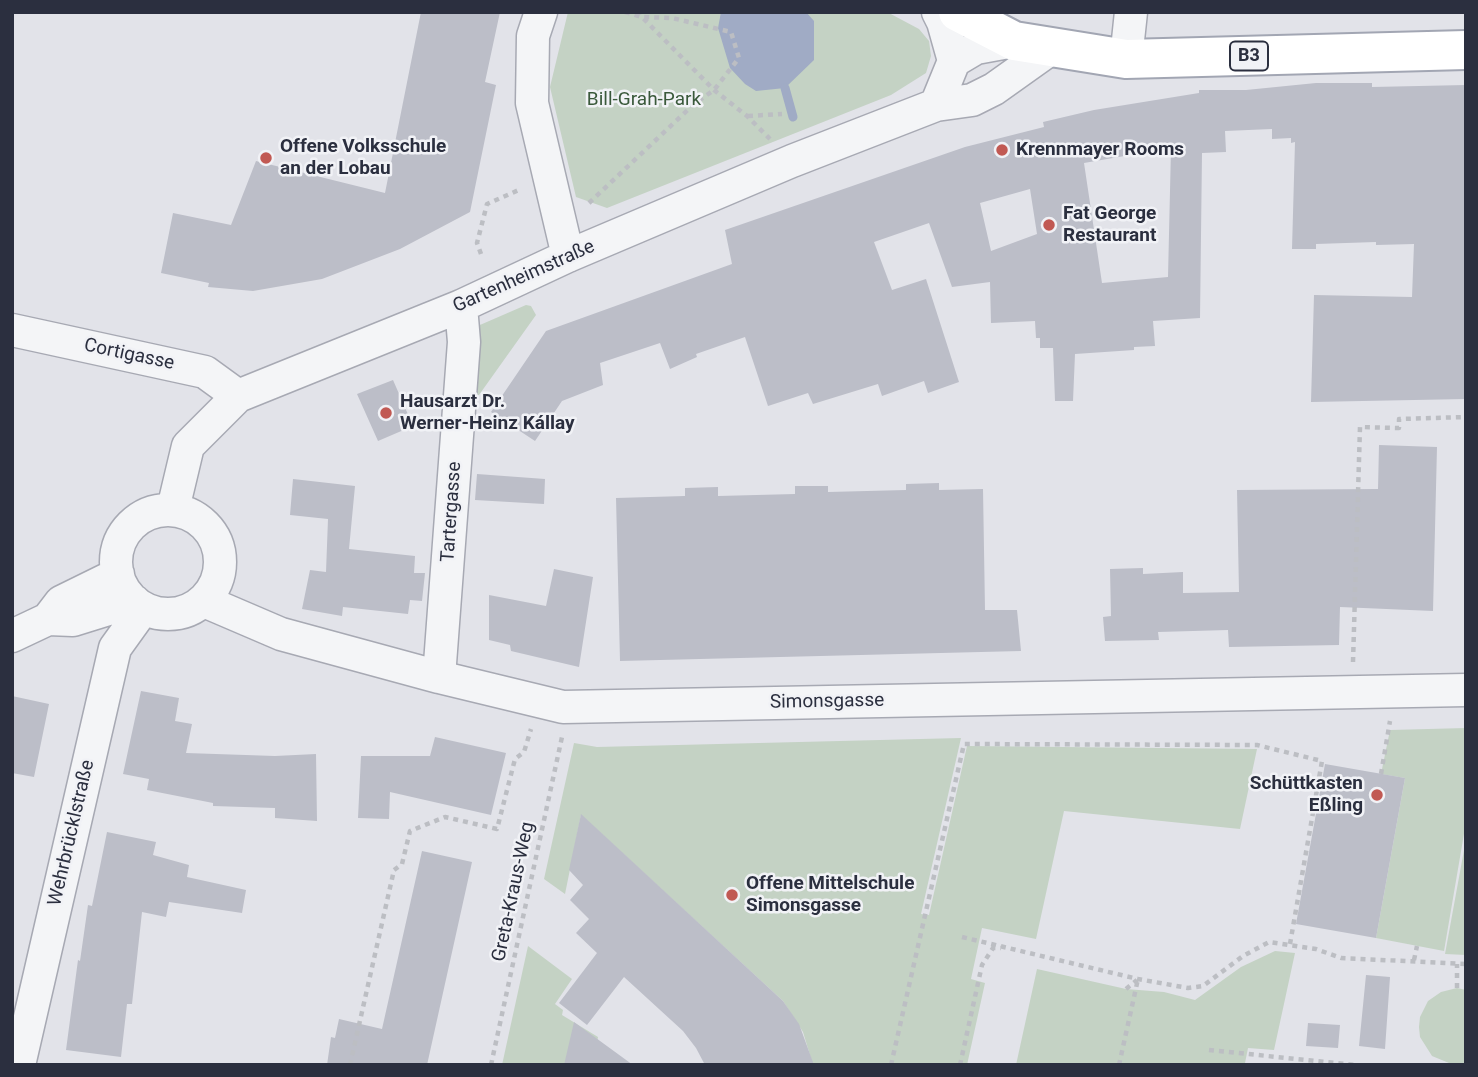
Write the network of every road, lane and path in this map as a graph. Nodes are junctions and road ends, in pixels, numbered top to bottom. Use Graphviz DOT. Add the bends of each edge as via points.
graph roads {
  1 [pos="541,12"];
  2 [pos="625,12"];
  3 [pos="938,12"];
  4 [pos="958,12"];
  5 [pos="1131,12"];
  6 [pos="641,14"];
  7 [pos="1014,41"];
  8 [pos="1053,47"];
  9 [pos="1466,50"];
  10 [pos="1126,59"];
  11 [pos="954,61"];
  12 [pos="714,90"];
  13 [pos="936,105"];
  14 [pos="782,114"];
  15 [pos="747,116"];
  16 [pos="775,144"];
  17 [pos="523,188"];
  18 [pos="589,203"];
  19 [pos="481,254"];
  20 [pos="568,257"];
  21 [pos="461,306"];
  22 [pos="12,330"];
  23 [pos="238,396"];
  24 [pos="1466,417"];
  25 [pos="173,509"];
  26 [pos="118,574"];
  27 [pos="204,601"];
  28 [pos="139,605"];
  29 [pos="48,619"];
  30 [pos="12,636"];
  31 [pos="1353,670"];
  32 [pos="439,677"];
  33 [pos="1466,691"];
  34 [pos="1391,692"];
  35 [pos="532,725"];
  36 [pos="559,730"];
  37 [pos="1381,774"];
  38 [pos="962,937"];
  39 [pos="1290,944"];
  40 [pos="1417,946"];
  41 [pos="1005,947"];
  42 [pos="1414,960"];
  43 [pos="1457,964"];
  44 [pos="1466,964"];
  45 [pos="1138,979"];
  46 [pos="1457,988"];
  47 [pos="1126,989"];
  48 [pos="1209,1050"];
  49 [pos="19,1065"];
  50 [pos="350,1065"];
  51 [pos="491,1065"];
  52 [pos="891,1065"];
  53 [pos="960,1065"];
  54 [pos="1119,1065"];
  55 [pos="1355,1065"];
  1 -- 20 [label="street" via="533,36 532,103"];
  2 -- 6 [label="path"];
  3 -- 11 [label="street"];
  4 -- 7 [label="main road, B3"];
  5 -- 10 [label="street"];
  6 -- 12 [label="path"];
  6 -- 12 [label="path" via="731,32 739,58"];
  7 -- 8 [label="main road, B3"];
  7 -- 11 [label="street" via="976,48"];
  8 -- 10 [label="main road, B3"];
  8 -- 13 [label="street, Gartenheimstraße" via="972,100"];
  9 -- 10 [label="main road, B3"];
  11 -- 13 [label="street"];
  12 -- 15 [label="path"];
  12 -- 18 [label="path"];
  13 -- 20 [label="street, Gartenheimstraße"];
  14 -- 15 [label="path"];
  15 -- 16 [label="path"];
  17 -- 19 [label="path" via="487,204 477,243"];
  20 -- 21 [label="street, Gartenheimstraße"];
  21 -- 23 [label="street, Gartenheimstraße"];
  21 -- 32 [label="street, Tartergasse" via="464,342"];
  22 -- 23 [label="street, Cortigasse" via="205,372"];
  23 -- 25 [label="street, Gartenheimstraße" via="188,446"];
  24 -- 31 [label="path" via="1399,419 1399,428 1360,427"];
  25 -- 26 [label="street" via="141,516 121,537 114,559"];
  25 -- 27 [label="street" via="192,516 209,530 220,558 215,586"];
  26 -- 28 [label="street" via="120,586"];
  26 -- 29 [label="street" via="61,602"];
  27 -- 28 [label="street" via="178,614"];
  27 -- 32 [label="street, Simonsgasse" via="281,634"];
  28 -- 29 [label="street" via="72,620"];
  28 -- 49 [label="street, Wehrbrücklstraße" via="115,648"];
  29 -- 30 [label="street"];
  32 -- 34 [label="street, Simonsgasse" via="564,707"];
  33 -- 34 [label="street, Simonsgasse"];
  34 -- 37 [label="path"];
  35 -- 50 [label="path" via="524,752 515,759 498,829 445,817 410,831 402,864 394,870"];
  36 -- 51 [label="path, Greta-Kraus-Weg" via="564,731"];
  38 -- 41 [label="path"];
  39 -- 42 [label="path" via="1341,958"];
  39 -- 45 [label="path" via="1269,942 1203,986 1188,988"];
  39 -- 52 [label="path" via="1322,761 1257,745 964,744"];
  40 -- 42 [label="path"];
  41 -- 45 [label="path"];
  41 -- 53 [label="path" via="993,948 982,965"];
  42 -- 43 [label="path"];
  43 -- 44 [label="path"];
  43 -- 46 [label="path"];
  45 -- 47 [label="path"];
  45 -- 54 [label="path"];
  48 -- 55 [label="path"];
}
